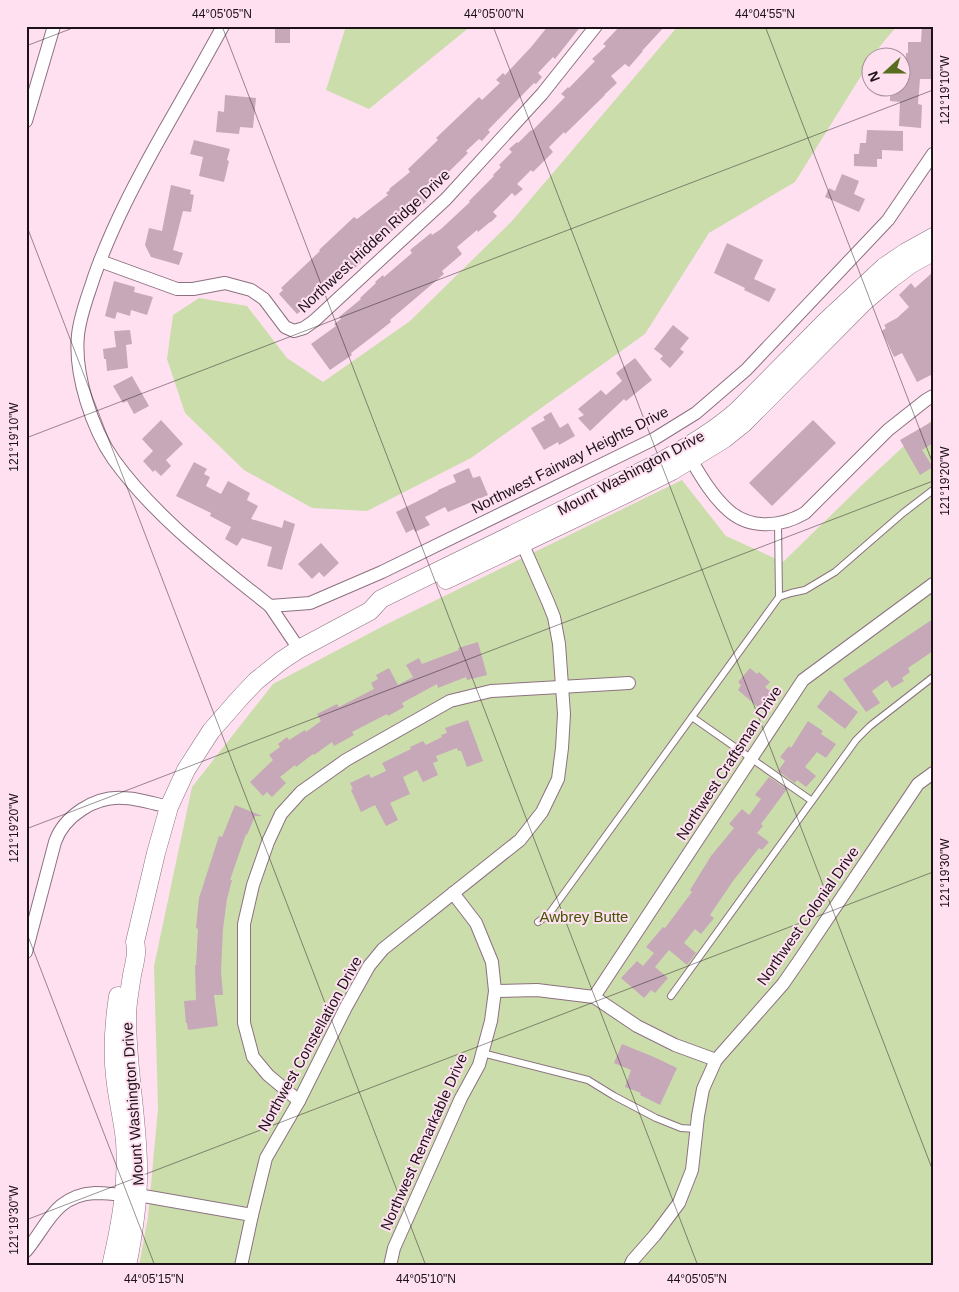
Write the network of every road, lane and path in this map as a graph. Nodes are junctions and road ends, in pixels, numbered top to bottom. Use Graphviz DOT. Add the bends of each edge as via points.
graph roads {
  1 [pos="54,26"];
  2 [pos="223,26"];
  3 [pos="596,26"];
  4 [pos="26,120"];
  5 [pos="933,154"];
  6 [pos="933,237"];
  7 [pos="933,252"];
  8 [pos="100,261"];
  9 [pos="933,396"];
  10 [pos="687,454"];
  11 [pos="933,490"];
  12 [pos="778,524"];
  13 [pos="520,538"];
  14 [pos="933,584"];
  15 [pos="779,597"];
  16 [pos="270,606"];
  17 [pos="299,649"];
  18 [pos="933,677"];
  19 [pos="629,683"];
  20 [pos="562,687"];
  21 [pos="692,718"];
  22 [pos="751,759"];
  23 [pos="933,773"];
  24 [pos="812,801"];
  25 [pos="169,807"];
  26 [pos="453,893"];
  27 [pos="538,922"];
  28 [pos="26,952"];
  29 [pos="495,991"];
  30 [pos="672,996"];
  31 [pos="594,998"];
  32 [pos="482,1053"];
  33 [pos="716,1060"];
  34 [pos="299,1101"];
  35 [pos="696,1129"];
  36 [pos="131,1196"];
  37 [pos="252,1214"];
  38 [pos="26,1251"];
  39 [pos="111,1266"];
  40 [pos="127,1266"];
  41 [pos="241,1266"];
  42 [pos="390,1266"];
  43 [pos="630,1266"];
  1 -- 4 [label="street"];
  2 -- 8 [label="street" via="134,184"];
  3 -- 8 [label="street, Northwest Hidden Ridge Drive" via="542,94 446,199 304,328 294,331 285,327 264,299 244,287 225,283 193,290 177,289"];
  5 -- 16 [label="street, Northwest Fairway Heights Drive" via="888,220 746,370 696,413 654,439 382,572 310,603"];
  6 -- 10 [label="main road, Mount Washington Drive" via="884,267 737,411"];
  7 -- 10 [label="main road, Mount Washington Drive" via="891,278 864,302 744,423 724,439"];
  8 -- 16 [label="street" via="81,317 77,355 84,392 102,440 134,484 168,521"];
  9 -- 12 [label="street" via="888,430 805,513"];
  10 -- 12 [label="street" via="729,511 754,524"];
  10 -- 13 [label="main road, Mount Washington Drive"];
  11 -- 15 [label="lane" via="835,572 805,590"];
  12 -- 15 [label="lane"];
  13 -- 17 [label="main road, Mount Washington Drive" via="381,599 370,611"];
  13 -- 20 [label="street, Northwest Constellation Drive" via="554,617"];
  14 -- 22 [label="street, Northwest Craftsman Drive" via="803,680"];
  15 -- 21 [label="lane"];
  16 -- 17 [label="street"];
  17 -- 25 [label="main road, Mount Washington Drive" via="256,681 212,731 186,770"];
  18 -- 24 [label="lane" via="856,740"];
  19 -- 20 [label="street"];
  20 -- 26 [label="street, Northwest Constellation Drive" via="564,714 558,779 542,812 520,840"];
  20 -- 34 [label="street" via="491,691 450,701 346,760 301,792 281,814 253,885 244,924 244,1022 252,1057"];
  21 -- 22 [label="lane"];
  21 -- 27 [label="lane" via="549,914"];
  22 -- 24 [label="lane"];
  22 -- 31 [label="street, Northwest Craftsman Drive"];
  23 -- 33 [label="street, Northwest Colonial Drive" via="918,784 782,984"];
  24 -- 30 [label="lane"];
  25 -- 28 [label="street" via="122,798 94,803 70,820 57,836"];
  25 -- 36 [label="main road, Mount Washington Drive" via="135,942 126,959 115,1018 115,1076"];
  26 -- 29 [label="street, Northwest Remarkable Drive" via="476,923 492,962"];
  26 -- 34 [label="street, Northwest Constellation Drive" via="383,949 368,966"];
  29 -- 31 [label="street" via="538,990"];
  29 -- 32 [label="street, Northwest Remarkable Drive"];
  31 -- 33 [label="street" via="637,1026"];
  32 -- 35 [label="lane" via="588,1080 656,1118 681,1128"];
  32 -- 42 [label="street, Northwest Remarkable Drive" via="394,1248"];
  33 -- 35 [label="street, Northwest Colonial Drive" via="703,1089"];
  34 -- 37 [label="street, Northwest Constellation Drive" via="266,1158"];
  35 -- 43 [label="street, Northwest Colonial Drive" via="692,1170 679,1203"];
  36 -- 37 [label="street"];
  36 -- 38 [label="street" via="88,1194 67,1202 53,1213"];
  36 -- 39 [label="main road, Mount Washington Drive" via="120,1225"];
  36 -- 40 [label="main road, Mount Washington Drive" via="133,1235"];
  37 -- 41 [label="street, Northwest Constellation Drive"];
}
